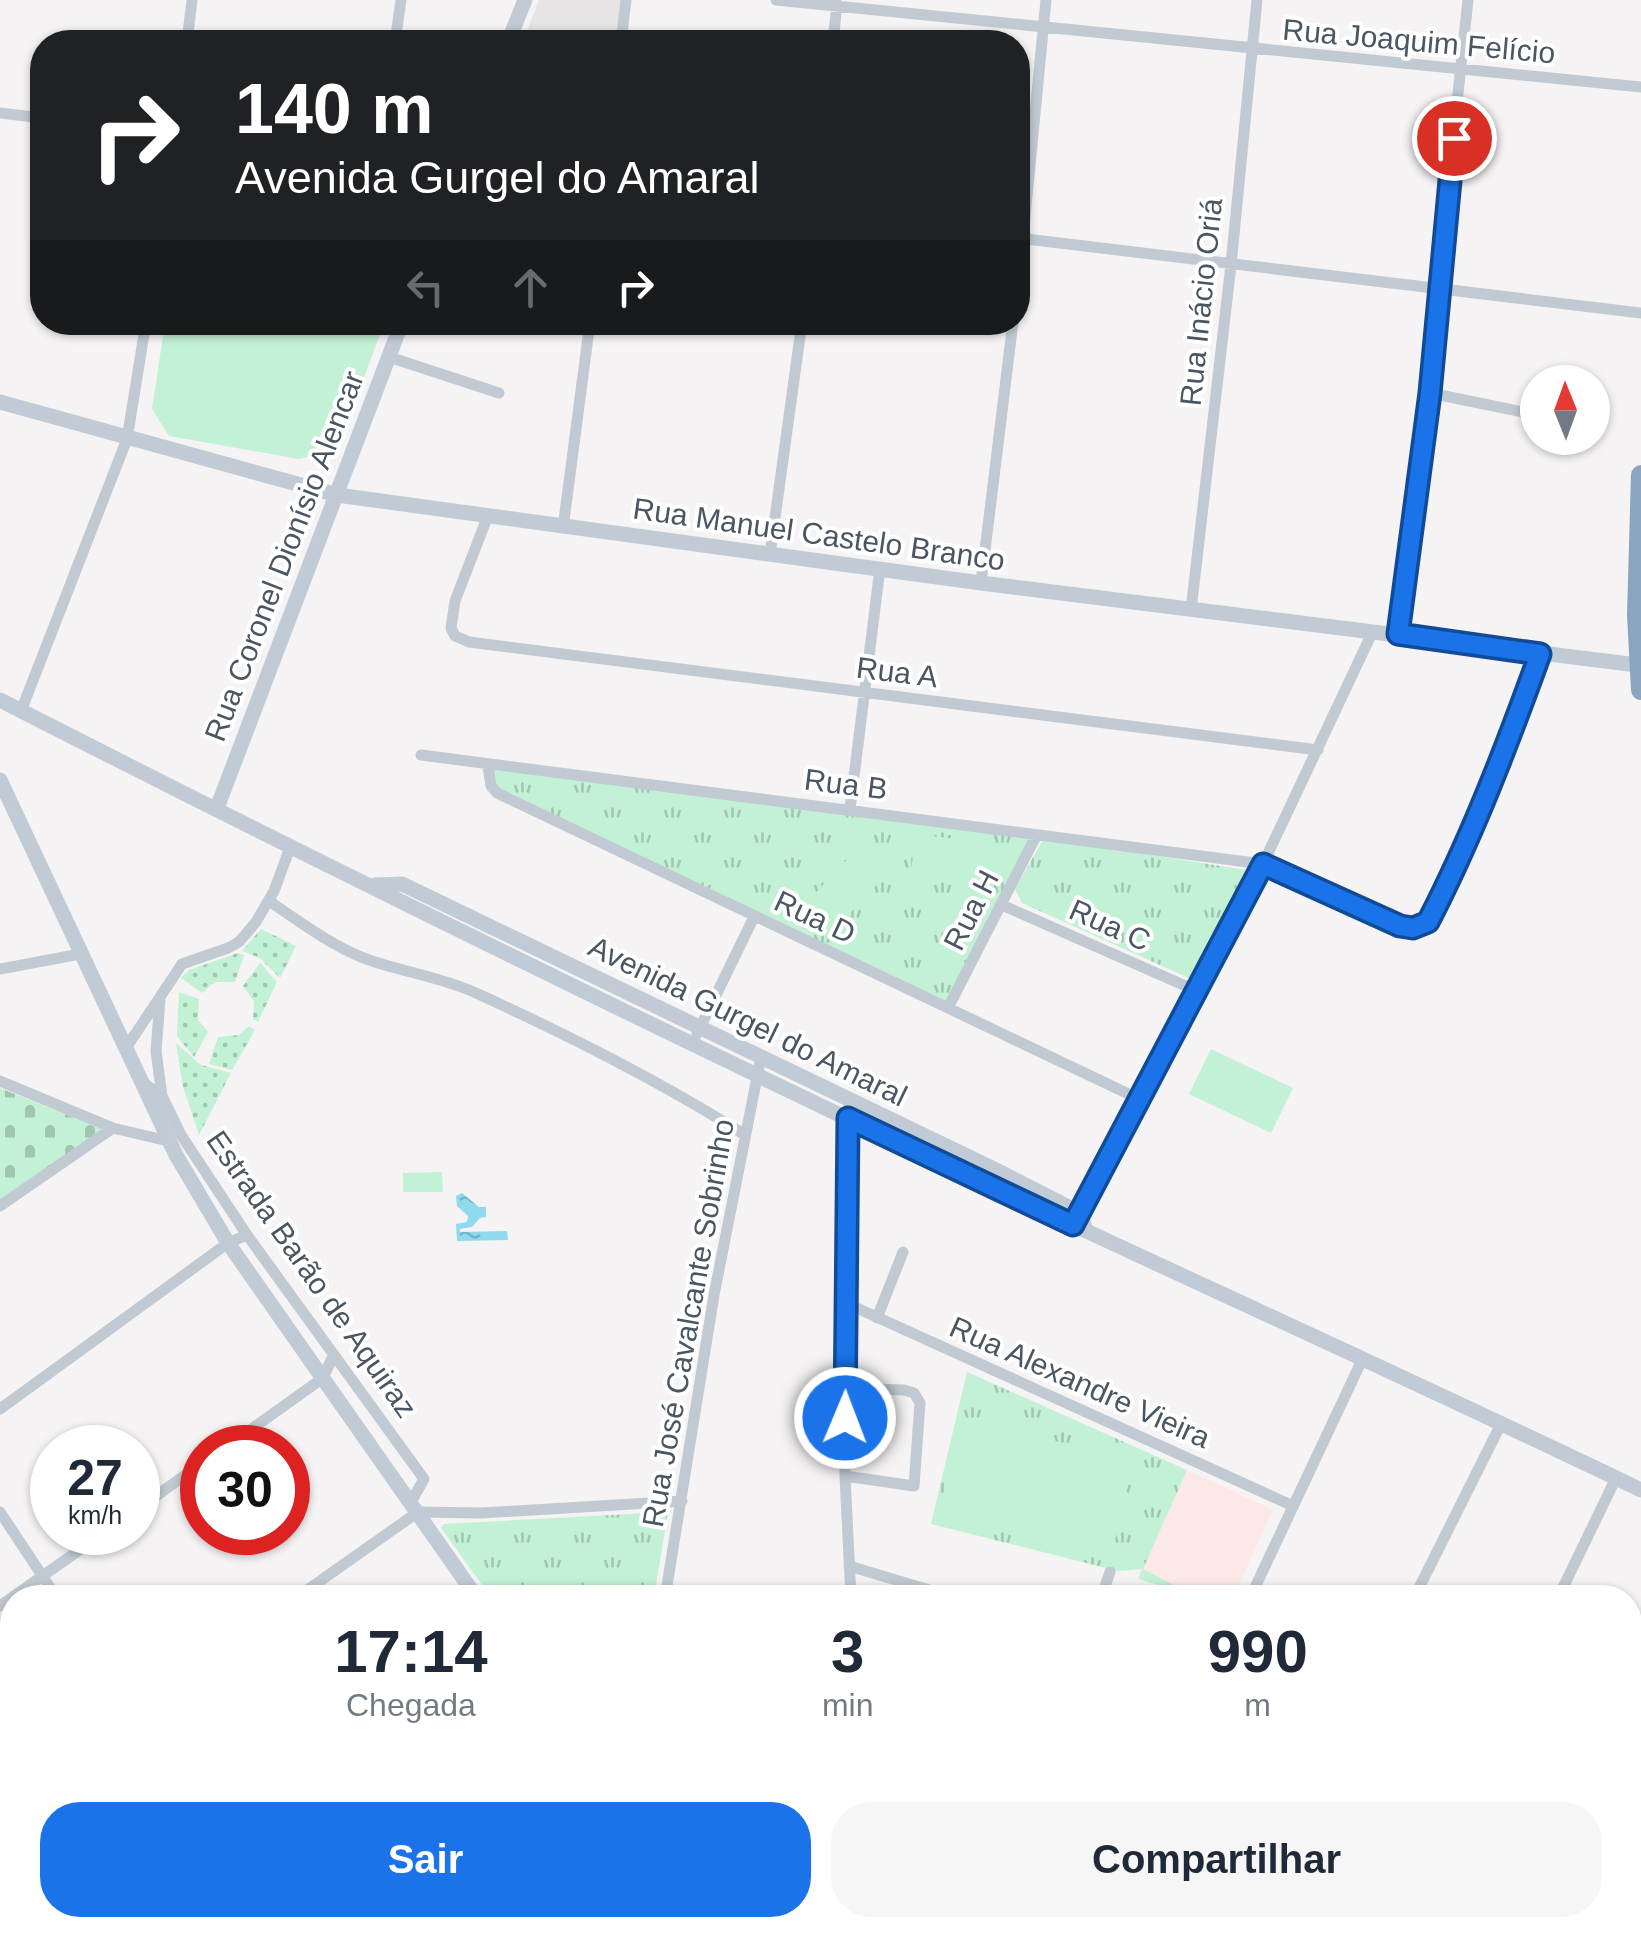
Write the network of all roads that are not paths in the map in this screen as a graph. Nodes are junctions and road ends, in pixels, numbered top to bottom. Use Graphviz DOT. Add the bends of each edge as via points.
graph roads {
  1 [pos="192,0"];
  2 [pos="402,0"];
  3 [pos="525,0"];
  4 [pos="626,0"];
  5 [pos="776,0"];
  6 [pos="1046,0"];
  7 [pos="1257,0"];
  8 [pos="1468,0"];
  9 [pos="837,4"];
  10 [pos="1043,28"];
  11 [pos="189,30"];
  12 [pos="397,30"];
  13 [pos="513,30"];
  14 [pos="623,30"];
  15 [pos="834,30"];
  16 [pos="1252,50"];
  17 [pos="1461,69"];
  18 [pos="1641,88"];
  19 [pos="0,113"];
  20 [pos="30,117"];
  21 [pos="1030,153"];
  22 [pos="1030,240"];
  23 [pos="1231,265"];
  24 [pos="1437,289"];
  25 [pos="1641,312"];
  26 [pos="144,335"];
  27 [pos="397,335"];
  28 [pos="588,335"];
  29 [pos="800,335"];
  30 [pos="1011,335"];
  31 [pos="389,357"];
  32 [pos="498,393"];
  33 [pos="1430,393"];
  34 [pos="0,402"];
  35 [pos="1520,411"];
  36 [pos="127,439"];
  37 [pos="1641,475"];
  38 [pos="336,495"];
  39 [pos="487,518"];
  40 [pos="563,528"];
  41 [pos="770,554"];
  42 [pos="880,568"];
  43 [pos="980,583"];
  44 [pos="1191,610"];
  45 [pos="1374,631"];
  46 [pos="1398,634"];
  47 [pos="1540,654"];
  48 [pos="1639,665"];
  49 [pos="1641,690"];
  50 [pos="863,693"];
  51 [pos="0,700"];
  52 [pos="21,711"];
  53 [pos="1318,750"];
  54 [pos="421,755"];
  55 [pos="488,766"];
  56 [pos="0,780"];
  57 [pos="218,808"];
  58 [pos="850,809"];
  59 [pos="1036,836"];
  60 [pos="291,845"];
  61 [pos="1263,864"];
  62 [pos="269,902"];
  63 [pos="1002,905"];
  64 [pos="754,917"];
  65 [pos="80,954"];
  66 [pos="0,969"];
  67 [pos="1197,992"];
  68 [pos="160,999"];
  69 [pos="949,1006"];
  70 [pos="697,1035"];
  71 [pos="126,1048"];
  72 [pos="759,1065"];
  73 [pos="0,1080"];
  74 [pos="140,1080"];
  75 [pos="162,1096"];
  76 [pos="1139,1099"];
  77 [pos="848,1100"];
  78 [pos="848,1118"];
  79 [pos="113,1128"];
  80 [pos="745,1135"];
  81 [pos="168,1141"];
  82 [pos="182,1164"];
  83 [pos="201,1166"];
  84 [pos="0,1206"];
  85 [pos="1080,1223"];
  86 [pos="248,1236"];
  87 [pos="228,1244"];
  88 [pos="904,1252"];
  89 [pos="294,1300"];
  90 [pos="848,1304"];
  91 [pos="877,1318"];
  92 [pos="286,1326"];
  93 [pos="334,1356"];
  94 [pos="1362,1360"];
  95 [pos="324,1378"];
  96 [pos="845,1388"];
  97 [pos="1,1406"];
  98 [pos="1502,1422"];
  99 [pos="258,1425"];
  100 [pos="844,1476"];
  101 [pos="1616,1478"];
  102 [pos="1641,1490"];
  103 [pos="682,1501"];
  104 [pos="1292,1505"];
  105 [pos="414,1507"];
  106 [pos="0,1512"];
  107 [pos="72,1555"];
  108 [pos="849,1566"];
  109 [pos="1110,1572"];
  110 [pos="42,1576"];
  111 [pos="29,1585"];
  112 [pos="48,1585"];
  113 [pos="313,1585"];
  114 [pos="468,1585"];
  115 [pos="667,1585"];
  116 [pos="850,1585"];
  117 [pos="913,1585"];
  118 [pos="1105,1585"];
  119 [pos="1256,1585"];
  120 [pos="1420,1585"];
  121 [pos="1564,1585"];
  1 -- 11 [label="street"];
  2 -- 12 [label="street"];
  3 -- 13 [label="street"];
  4 -- 14 [label="street"];
  5 -- 9 [label="street, Rua Joaquim Felício"];
  6 -- 10 [label="street"];
  7 -- 16 [label="street, Rua Inácio Oriá"];
  8 -- 17 [label="street"];
  9 -- 10 [label="street, Rua Joaquim Felício"];
  9 -- 15 [label="street"];
  10 -- 16 [label="street, Rua Joaquim Felício"];
  10 -- 21 [label="street"];
  16 -- 17 [label="street, Rua Joaquim Felício"];
  16 -- 23 [label="street, Rua Inácio Oriá"];
  17 -- 18 [label="street, Rua Joaquim Felício"];
  17 -- 24 [label="street"];
  19 -- 20 [label="street"];
  22 -- 23 [label="street"];
  23 -- 24 [label="street"];
  23 -- 44 [label="street, Rua Inácio Oriá"];
  24 -- 25 [label="street"];
  24 -- 33 [label="street"];
  26 -- 36 [label="street"];
  27 -- 31 [label="street, Rua Coronel Dionísio Alencar"];
  28 -- 40 [label="street"];
  29 -- 41 [label="street"];
  30 -- 43 [label="street"];
  31 -- 32 [label="street"];
  31 -- 38 [label="street, Rua Coronel Dionísio Alencar"];
  33 -- 35 [label="street"];
  33 -- 46 [label="street"];
  34 -- 36 [label="street, Rua Manuel Castelo Branco"];
  36 -- 38 [label="street, Rua Manuel Castelo Branco"];
  36 -- 52 [label="street"];
  37 -- 48 [label="highway"];
  38 -- 39 [label="street, Rua Manuel Castelo Branco"];
  38 -- 57 [label="street, Rua Coronel Dionísio Alencar"];
  39 -- 40 [label="street, Rua Manuel Castelo Branco"];
  39 -- 50 [label="street, Rua A" via="451,617 455,636"];
  40 -- 41 [label="street, Rua Manuel Castelo Branco"];
  41 -- 42 [label="street, Rua Manuel Castelo Branco"];
  42 -- 43 [label="street, Rua Manuel Castelo Branco"];
  42 -- 50 [label="street"];
  43 -- 44 [label="street, Rua Manuel Castelo Branco"];
  44 -- 45 [label="street, Rua Manuel Castelo Branco"];
  45 -- 46 [label="street, Rua Manuel Castelo Branco"];
  45 -- 53 [label="street"];
  46 -- 47 [label="street, Rua Manuel Castelo Branco"];
  47 -- 48 [label="street, Rua Manuel Castelo Branco"];
  47 -- 61 [label="street, Rua B" via="1428,922 1413,928 1382,920"];
  48 -- 49 [label="highway"];
  50 -- 53 [label="street, Rua A"];
  50 -- 58 [label="street"];
  51 -- 52 [label="street, Avenida Gurgel do Amaral"];
  52 -- 57 [label="street, Avenida Gurgel do Amaral"];
  53 -- 61 [label="street"];
  54 -- 55 [label="street, Rua B"];
  55 -- 58 [label="street, Rua B"];
  55 -- 64 [label="street, Rua D" via="497,794"];
  56 -- 65 [label="street, Estrada Barão de Aquiraz"];
  57 -- 60 [label="street, Avenida Gurgel do Amaral"];
  58 -- 59 [label="street, Rua B"];
  59 -- 61 [label="street, Rua B"];
  59 -- 63 [label="street, Rua H"];
  60 -- 62 [label="street"];
  60 -- 70 [label="street, Avenida Gurgel do Amaral" via="371,885 402,884"];
  61 -- 67 [label="street"];
  62 -- 68 [label="street" via="239,942 182,964"];
  62 -- 80 [label="street" via="372,961 474,992 687,1098"];
  63 -- 67 [label="street, Rua C"];
  63 -- 69 [label="street, Rua H"];
  64 -- 69 [label="street, Rua D"];
  64 -- 70 [label="street"];
  65 -- 66 [label="street"];
  65 -- 71 [label="street, Estrada Barão de Aquiraz"];
  67 -- 76 [label="street"];
  68 -- 71 [label="street"];
  68 -- 75 [label="street" via="156,1052"];
  69 -- 76 [label="street, Rua D"];
  70 -- 72 [label="street, Avenida Gurgel do Amaral"];
  71 -- 74 [label="street, Estrada Barão de Aquiraz"];
  72 -- 77 [label="street, Avenida Gurgel do Amaral"];
  72 -- 78 [label="street, Avenida Gurgel do Amaral"];
  72 -- 80 [label="street, Rua José Cavalcante Sobrinho"];
  73 -- 79 [label="street"];
  74 -- 75 [label="street, Estrada Barão de Aquiraz"];
  74 -- 81 [label="street, Estrada Barão de Aquiraz"];
  75 -- 83 [label="street, Estrada Barão de Aquiraz"];
  76 -- 85 [label="street"];
  77 -- 78 [label="street"];
  77 -- 85 [label="street, Avenida Gurgel do Amaral"];
  78 -- 85 [label="street, Avenida Gurgel do Amaral"];
  78 -- 90 [label="street"];
  79 -- 81 [label="street"];
  79 -- 84 [label="street"];
  80 -- 103 [label="street, Rua José Cavalcante Sobrinho"];
  81 -- 82 [label="street, Estrada Barão de Aquiraz"];
  82 -- 83 [label="street"];
  82 -- 87 [label="street, Estrada Barão de Aquiraz"];
  83 -- 86 [label="street, Estrada Barão de Aquiraz"];
  85 -- 94 [label="street, Avenida Gurgel do Amaral"];
  86 -- 87 [label="street"];
  86 -- 89 [label="street, Estrada Barão de Aquiraz"];
  87 -- 92 [label="street, Estrada Barão de Aquiraz"];
  87 -- 97 [label="street"];
  88 -- 91 [label="street"];
  89 -- 92 [label="street"];
  89 -- 93 [label="street, Estrada Barão de Aquiraz"];
  90 -- 91 [label="street, Rua Alexandre Vieira"];
  90 -- 96 [label="street"];
  91 -- 104 [label="street, Rua Alexandre Vieira"];
  92 -- 95 [label="street, Estrada Barão de Aquiraz"];
  93 -- 95 [label="street"];
  93 -- 105 [label="street, Estrada Barão de Aquiraz" via="424,1480"];
  94 -- 98 [label="street, Avenida Gurgel do Amaral"];
  94 -- 104 [label="street"];
  95 -- 99 [label="street"];
  95 -- 105 [label="street, Estrada Barão de Aquiraz"];
  96 -- 100 [label="street"];
  96 -- 100 [label="street" via="904,1390 918,1397 914,1486"];
  98 -- 101 [label="street, Avenida Gurgel do Amaral"];
  98 -- 120 [label="street"];
  100 -- 108 [label="street"];
  101 -- 102 [label="street, Avenida Gurgel do Amaral"];
  101 -- 121 [label="street"];
  103 -- 105 [label="street" via="482,1513"];
  103 -- 115 [label="street, Rua José Cavalcante Sobrinho"];
  104 -- 119 [label="street"];
  105 -- 113 [label="street"];
  105 -- 114 [label="street, Estrada Barão de Aquiraz"];
  106 -- 110 [label="street"];
  107 -- 110 [label="street"];
  108 -- 116 [label="street"];
  108 -- 117 [label="street"];
  109 -- 118 [label="street"];
  110 -- 111 [label="street"];
  110 -- 112 [label="street"];
}
